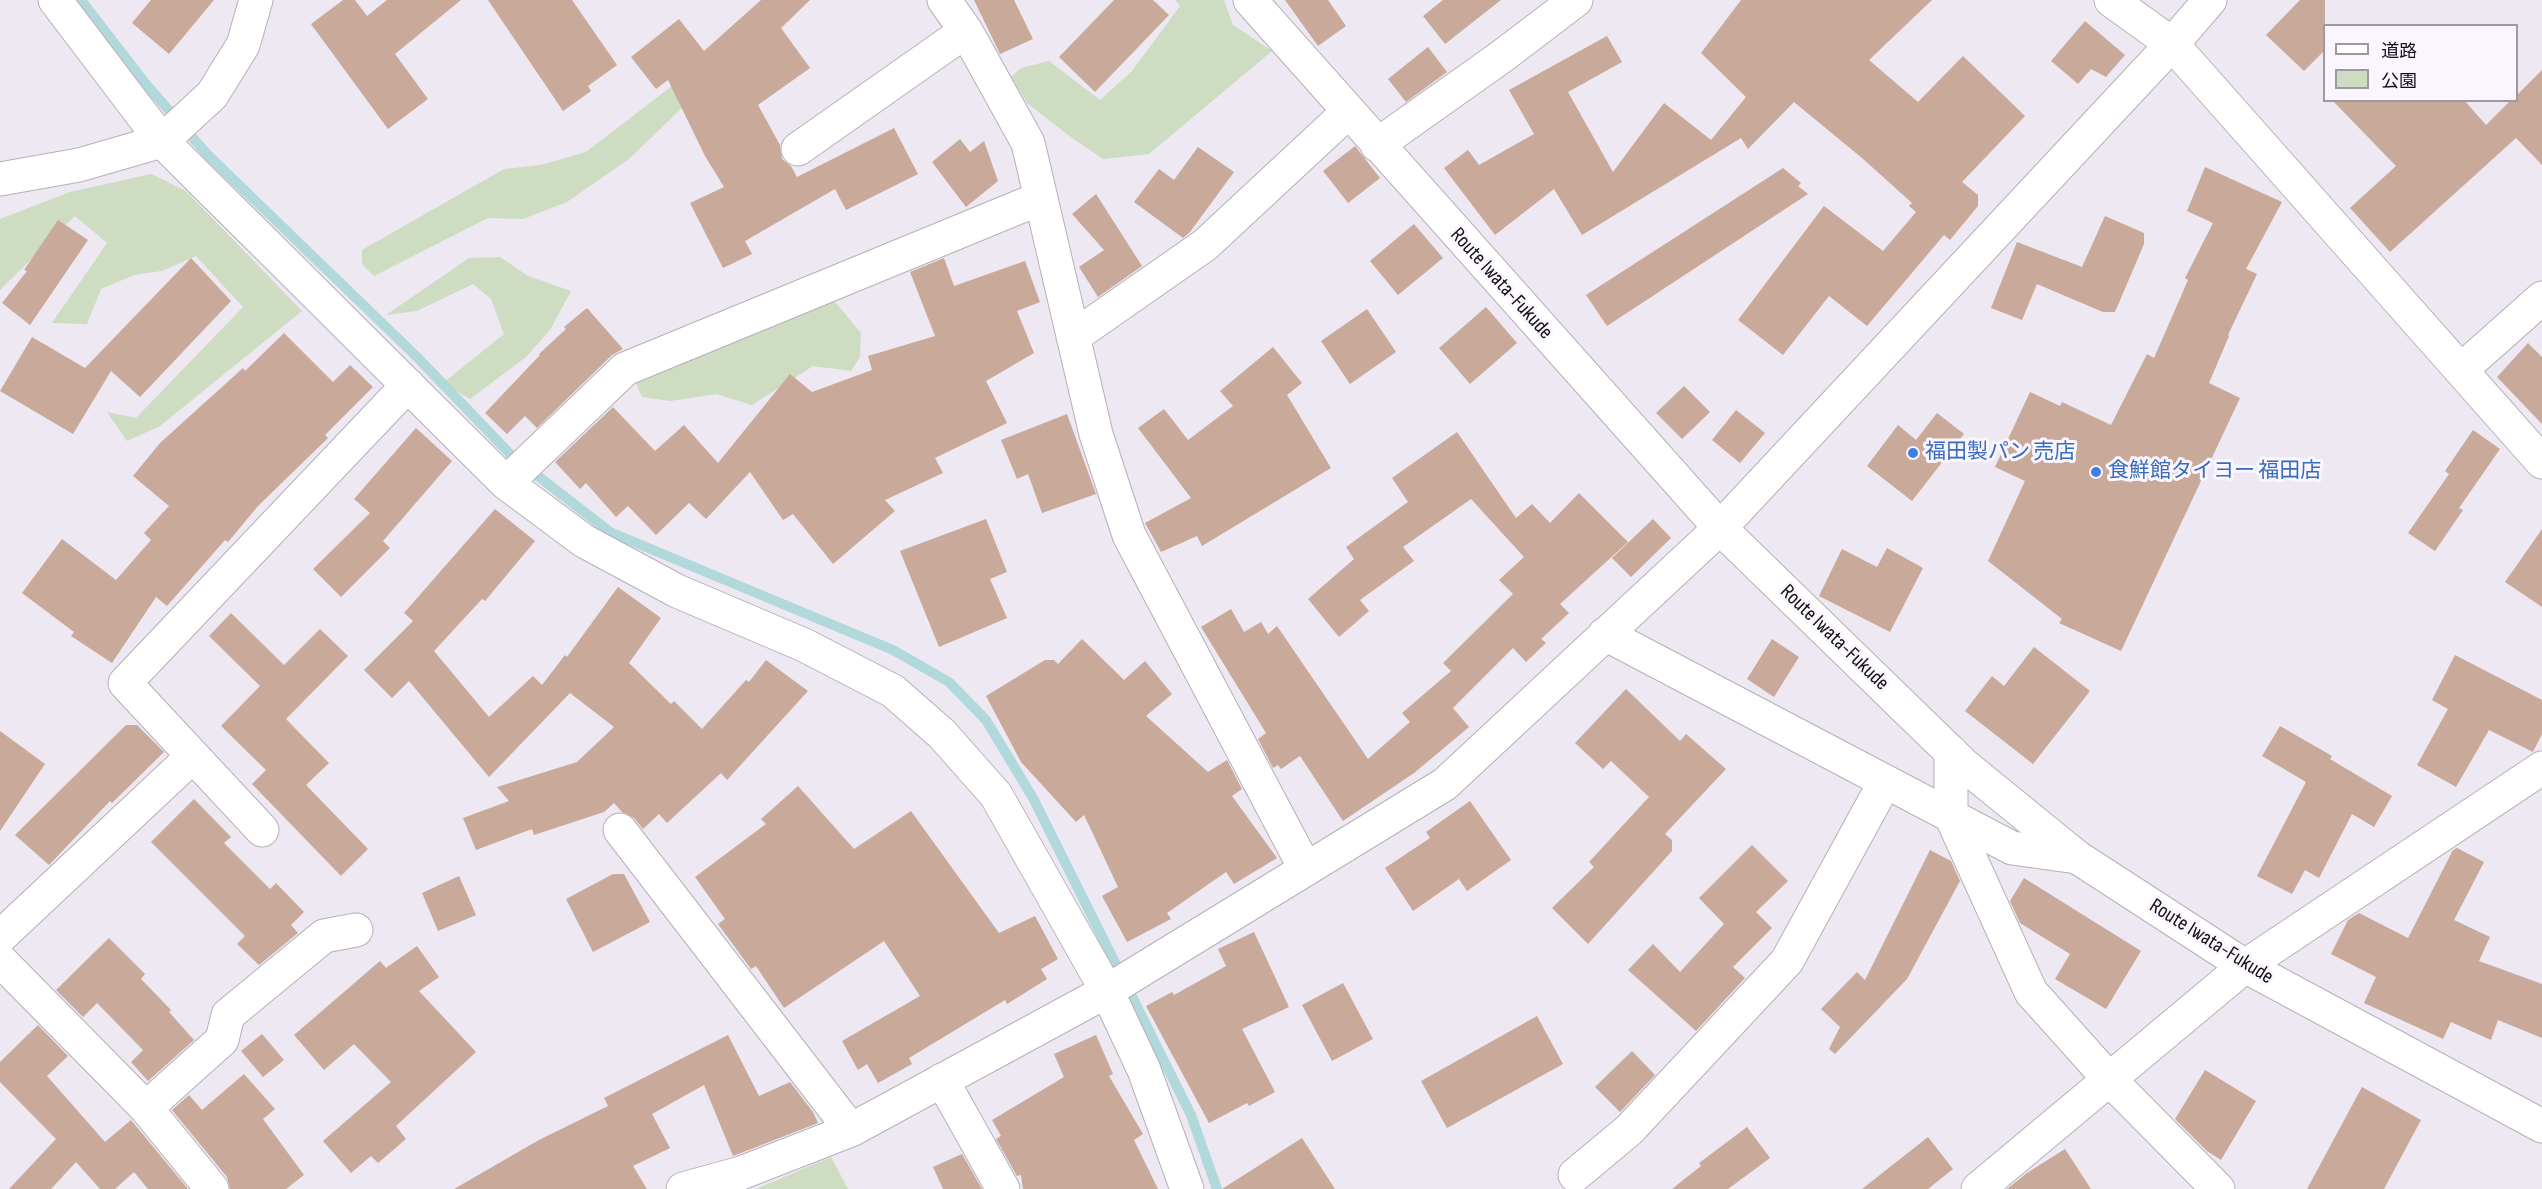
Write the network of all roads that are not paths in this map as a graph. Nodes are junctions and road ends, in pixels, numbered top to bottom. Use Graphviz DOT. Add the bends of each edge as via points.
graph roads {
  1 [pos="55,0"];
  2 [pos="256,0"];
  3 [pos="944,0"];
  4 [pos="1250,0"];
  5 [pos="1576,0"];
  6 [pos="2111,0"];
  7 [pos="2210,0"];
  8 [pos="966,31"];
  9 [pos="2172,44"];
  10 [pos="1348,112"];
  11 [pos="162,141"];
  12 [pos="1377,145"];
  13 [pos="798,149"];
  14 [pos="0,179"];
  15 [pos="1041,198"];
  16 [pos="2542,298"];
  17 [pos="1073,337"];
  18 [pos="2461,370"];
  19 [pos="408,385"];
  20 [pos="2542,462"];
  21 [pos="507,483"];
  22 [pos="1720,528"];
  23 [pos="1605,634"];
  24 [pos="1951,752"];
  25 [pos="193,756"];
  26 [pos="2542,768"];
  27 [pos="1885,782"];
  28 [pos="1951,816"];
  29 [pos="262,830"];
  30 [pos="620,830"];
  31 [pos="2077,857"];
  32 [pos="1305,868"];
  33 [pos="356,930"];
  34 [pos="0,937"];
  35 [pos="0,960"];
  36 [pos="2245,966"];
  37 [pos="1107,991"];
  38 [pos="2109,1079"];
  39 [pos="942,1080"];
  40 [pos="146,1108"];
  41 [pos="2542,1126"];
  42 [pos="851,1130"];
  43 [pos="1575,1175"];
  44 [pos="722,1184"];
  45 [pos="212,1189"];
  46 [pos="683,1189"];
  47 [pos="1003,1189"];
  48 [pos="1187,1189"];
  49 [pos="1978,1189"];
  50 [pos="2218,1189"];
  1 -- 11 [label="street"];
  2 -- 11 [label="street" via="243,45 212,95"];
  3 -- 8 [label="street"];
  4 -- 10 [label="street, Route Iwata-Fukude"];
  5 -- 12 [label="street"];
  6 -- 9 [label="street"];
  7 -- 9 [label="street"];
  8 -- 13 [label="street"];
  8 -- 15 [label="street" via="1028,143"];
  9 -- 18 [label="street"];
  9 -- 22 [label="street"];
  10 -- 12 [label="street, Route Iwata-Fukude"];
  10 -- 17 [label="street" via="1204,245"];
  11 -- 14 [label="street" via="79,165"];
  11 -- 19 [label="street"];
  12 -- 22 [label="street, Route Iwata-Fukude"];
  15 -- 17 [label="street"];
  15 -- 21 [label="street" via="625,369"];
  16 -- 18 [label="street"];
  17 -- 32 [label="street" via="1096,434 1129,535"];
  18 -- 20 [label="street"];
  19 -- 21 [label="street"];
  19 -- 25 [label="street" via="125,683"];
  21 -- 37 [label="street" via="584,541 677,591 804,645 901,698 942,734 996,795"];
  22 -- 23 [label="street"];
  22 -- 24 [label="street, Route Iwata-Fukude"];
  23 -- 27 [label="street"];
  23 -- 32 [label="street" via="1445,784"];
  24 -- 28 [label="street"];
  24 -- 31 [label="street, Route Iwata-Fukude"];
  25 -- 29 [label="street"];
  25 -- 34 [label="street"];
  26 -- 36 [label="street"];
  27 -- 28 [label="street"];
  27 -- 43 [label="street" via="1787,961 1629,1130"];
  28 -- 31 [label="street" via="2012,848"];
  28 -- 38 [label="street" via="2031,992"];
  30 -- 42 [label="street"];
  31 -- 36 [label="street, Route Iwata-Fukude"];
  32 -- 37 [label="street"];
  33 -- 40 [label="street" via="324,936 228,1015 222,1040"];
  35 -- 40 [label="street"];
  36 -- 38 [label="street"];
  36 -- 41 [label="street, Route Iwata-Fukude"];
  37 -- 39 [label="street"];
  37 -- 48 [label="street" via="1144,1070"];
  38 -- 49 [label="street"];
  38 -- 50 [label="street"];
  39 -- 42 [label="street"];
  39 -- 47 [label="street"];
  40 -- 45 [label="street"];
  42 -- 44 [label="street"];
  44 -- 46 [label="street"];
}
